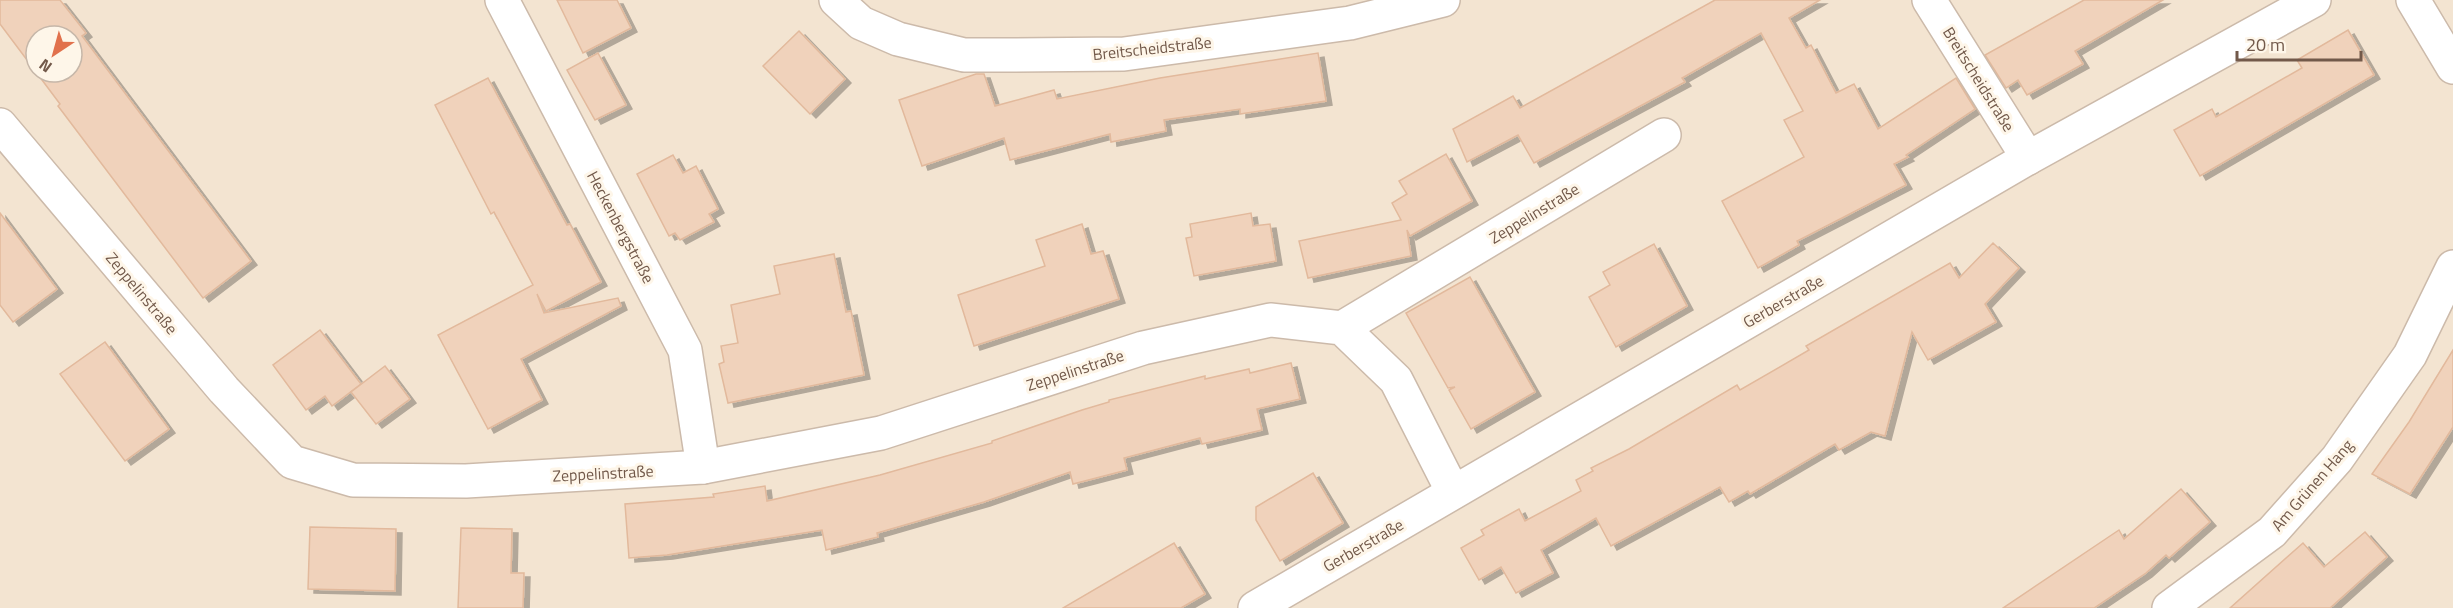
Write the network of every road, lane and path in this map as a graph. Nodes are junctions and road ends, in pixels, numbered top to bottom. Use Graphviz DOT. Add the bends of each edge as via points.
graph roads {
  1 [pos="502,0"];
  2 [pos="836,0"];
  3 [pos="1443,0"];
  4 [pos="1929,0"];
  5 [pos="2314,0"];
  6 [pos="2413,0"];
  7 [pos="2453,67"];
  8 [pos="0,125"];
  9 [pos="1664,135"];
  10 [pos="2028,159"];
  11 [pos="2453,267"];
  12 [pos="1342,328"];
  13 [pos="703,467"];
  14 [pos="1453,492"];
  15 [pos="1255,608"];
  16 [pos="2169,608"];
  1 -- 13 [label="street, Heckenbergstraße" via="685,350"];
  2 -- 3 [label="street, Breitscheidstraße" via="861,23 898,39 964,55 1016,55 1136,52 1350,23"];
  4 -- 10 [label="street, Breitscheidstraße"];
  5 -- 10 [label="street, Gerberstraße"];
  6 -- 7 [label="street"];
  8 -- 13 [label="street, Zeppelinstraße" via="224,390 292,462 353,480 466,481"];
  9 -- 12 [label="street, Zeppelinstraße"];
  10 -- 14 [label="street, Gerberstraße"];
  11 -- 16 [label="street, Am Grünen Hang" via="2410,355 2337,459 2271,532"];
  12 -- 13 [label="street, Zeppelinstraße" via="1270,320 1143,348 881,433"];
  12 -- 14 [label="street" via="1396,380"];
  14 -- 15 [label="street, Gerberstraße"];
}
